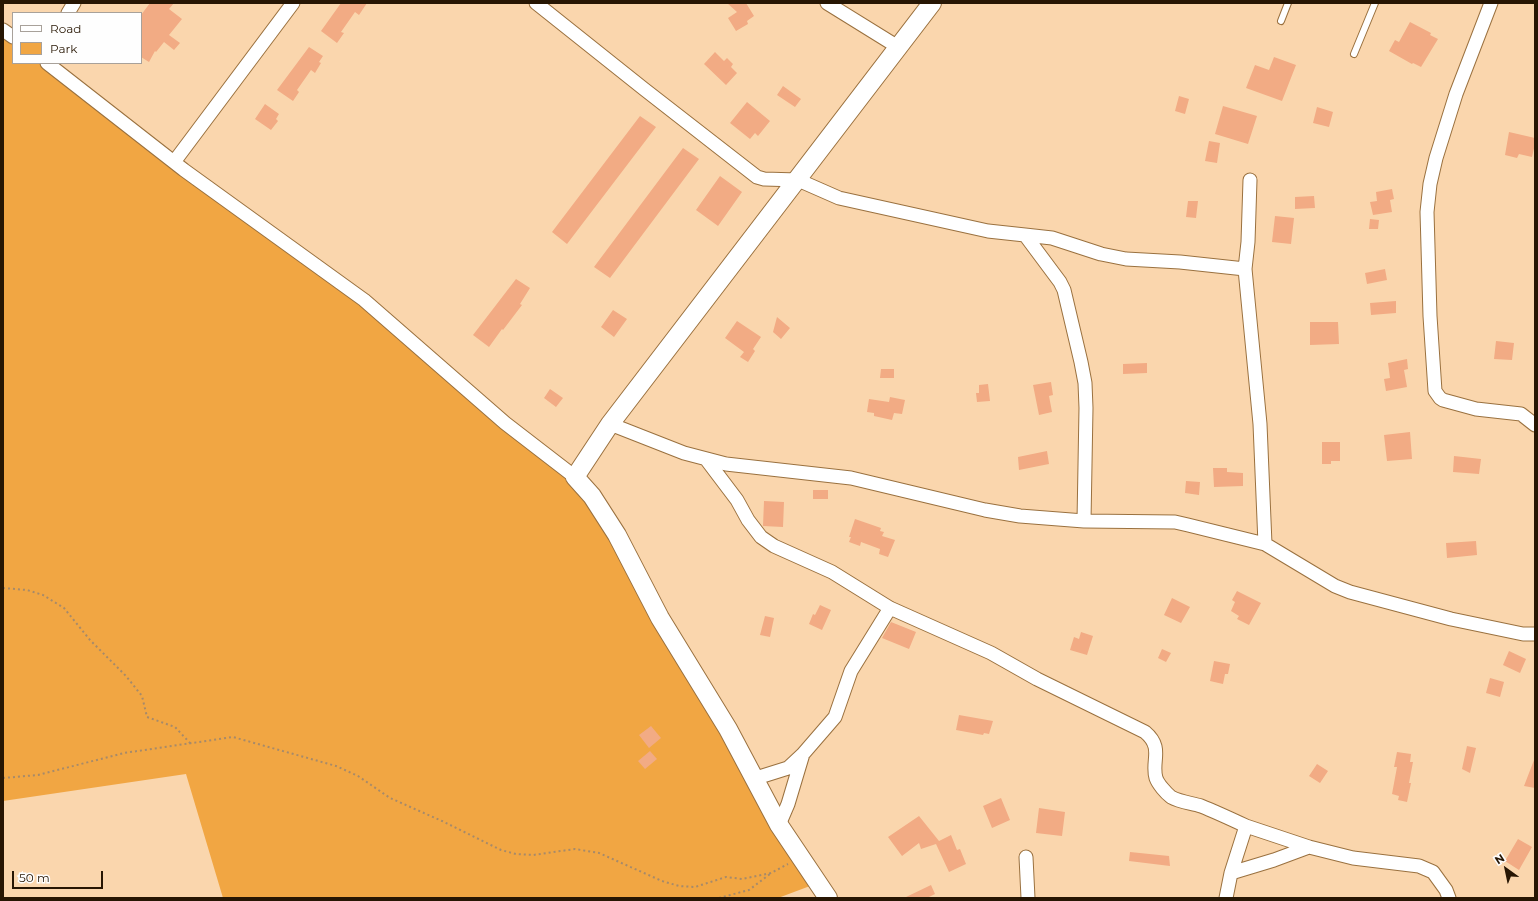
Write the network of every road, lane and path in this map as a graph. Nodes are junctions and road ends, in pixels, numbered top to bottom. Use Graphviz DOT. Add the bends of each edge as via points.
graph roads {
  1 [pos="74,3"];
  2 [pos="293,3"];
  3 [pos="536,3"];
  4 [pos="827,3"];
  5 [pos="932,3"];
  6 [pos="1288,3"];
  7 [pos="1375,3"];
  8 [pos="1491,3"];
  9 [pos="69,12"];
  10 [pos="1281,21"];
  11 [pos="3,30"];
  12 [pos="12,36"];
  13 [pos="898,47"];
  14 [pos="1354,54"];
  15 [pos="48,64"];
  16 [pos="174,162"];
  17 [pos="798,180"];
  18 [pos="1250,180"];
  19 [pos="1025,235"];
  20 [pos="1245,269"];
  21 [pos="610,424"];
  22 [pos="1535,426"];
  23 [pos="706,459"];
  24 [pos="576,477"];
  25 [pos="1084,521"];
  26 [pos="1265,544"];
  27 [pos="3,588"];
  28 [pos="890,608"];
  29 [pos="1535,634"];
  30 [pos="190,743"];
  31 [pos="803,754"];
  32 [pos="3,778"];
  33 [pos="753,778"];
  34 [pos="779,825"];
  35 [pos="1246,826"];
  36 [pos="1309,847"];
  37 [pos="800,857"];
  38 [pos="1026,857"];
  39 [pos="771,873"];
  40 [pos="1232,873"];
  41 [pos="720,898"];
  42 [pos="828,898"];
  43 [pos="1028,898"];
  44 [pos="1226,898"];
  45 [pos="1450,898"];
  1 -- 9 [label="street"];
  2 -- 16 [label="street"];
  3 -- 17 [label="street" via="757,177"];
  4 -- 13 [label="street"];
  5 -- 13 [label="street"];
  6 -- 10 [label="lane"];
  7 -- 14 [label="lane"];
  8 -- 22 [label="street" via="1456,94 1430,184 1427,212 1435,391 1442,400 1476,409 1521,414"];
  11 -- 12 [label="street"];
  13 -- 17 [label="street"];
  15 -- 16 [label="street"];
  16 -- 24 [label="street" via="364,300 505,423"];
  17 -- 19 [label="street" via="839,198 988,231"];
  17 -- 21 [label="street"];
  18 -- 20 [label="street"];
  19 -- 20 [label="street" via="1052,238 1101,254 1126,259"];
  19 -- 25 [label="street" via="1062,286 1081,362 1086,408"];
  20 -- 26 [label="street" via="1260,424"];
  21 -- 23 [label="street"];
  21 -- 24 [label="street"];
  23 -- 25 [label="street" via="733,465 851,478 1020,516"];
  23 -- 28 [label="street" via="761,537 774,546 832,572"];
  24 -- 33 [label="street" via="592,496 617,535 660,618 728,730"];
  25 -- 26 [label="street" via="1175,522"];
  26 -- 29 [label="street" via="1335,586 1350,592 1451,619 1523,634"];
  27 -- 30 [label="path" via="27,590 64,608 142,696 147,717 175,727"];
  28 -- 31 [label="street" via="851,671 835,717"];
  28 -- 35 [label="street" via="991,653 1037,679 1145,732 1154,743 1156,778 1170,796"];
  30 -- 32 [label="path" via="124,753 38,775"];
  30 -- 39 [label="path" via="233,737 336,766 358,776 390,798 500,850 516,854 533,855 576,849 600,853 679,886 696,887 726,877 742,879"];
  31 -- 33 [label="street" via="788,768"];
  31 -- 34 [label="street"];
  33 -- 34 [label="street"];
  34 -- 37 [label="street"];
  35 -- 36 [label="street"];
  35 -- 40 [label="street"];
  36 -- 40 [label="street"];
  36 -- 45 [label="street" via="1353,858 1419,866 1433,872"];
  37 -- 39 [label="path"];
  37 -- 42 [label="street"];
  38 -- 43 [label="street"];
  39 -- 41 [label="path" via="748,890"];
  40 -- 44 [label="street"];
}
